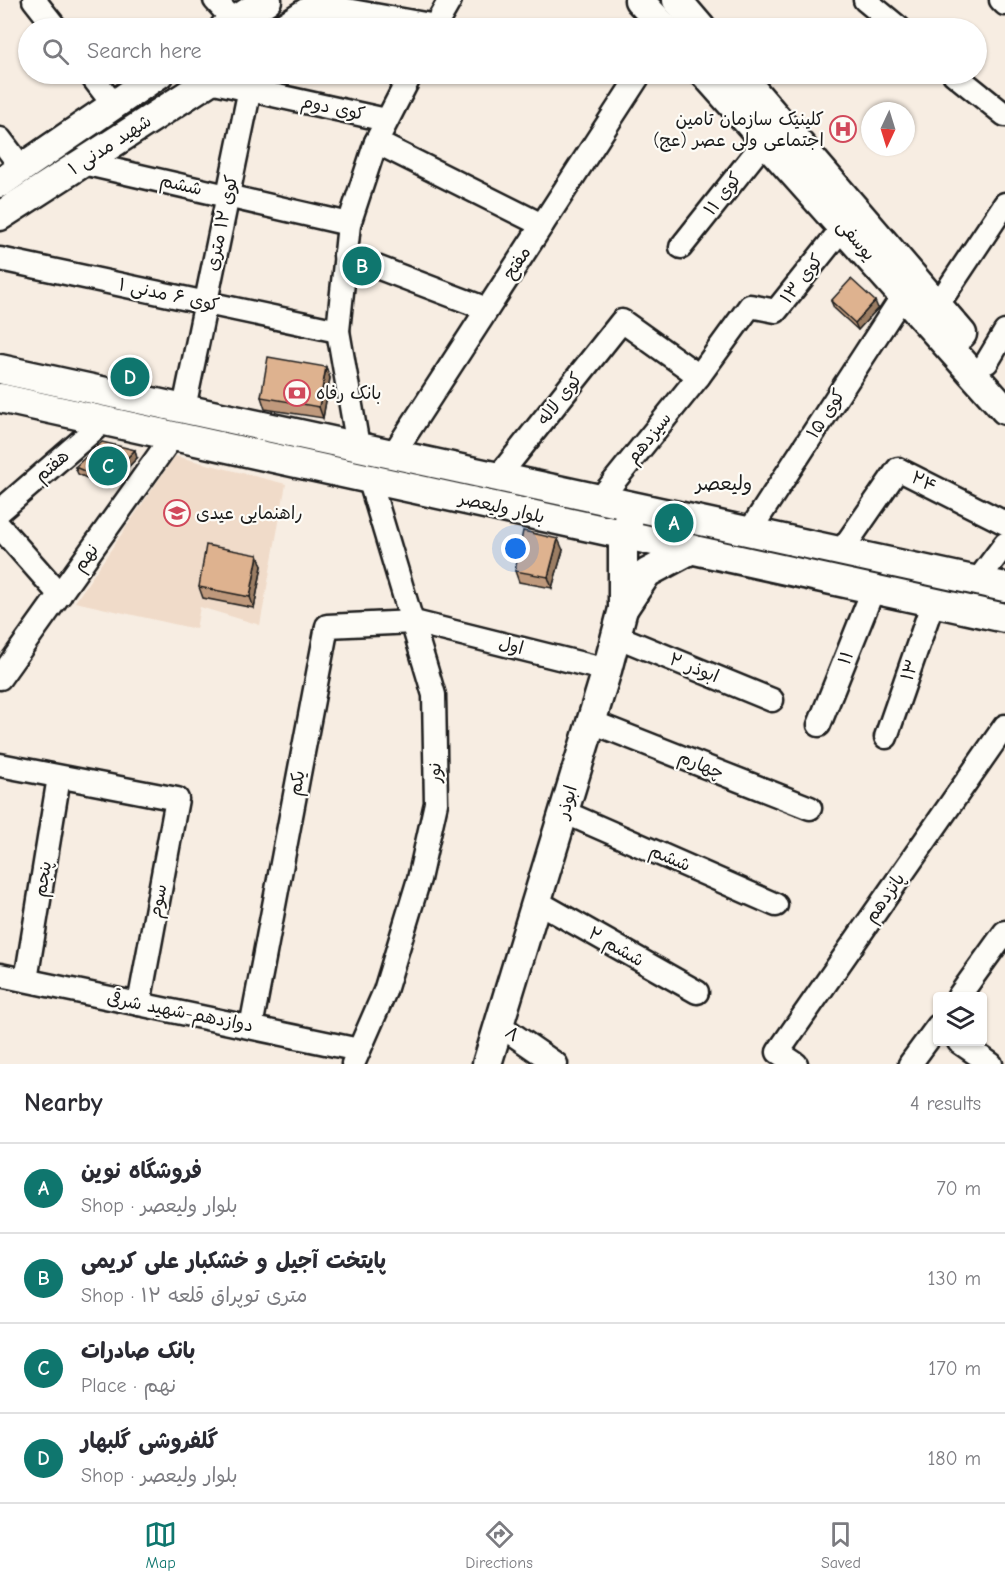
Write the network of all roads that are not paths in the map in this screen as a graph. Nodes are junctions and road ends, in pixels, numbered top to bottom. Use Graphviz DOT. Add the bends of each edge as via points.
graph roads {
  1 [pos="34,0"];
  2 [pos="215,0"];
  3 [pos="267,0"];
  4 [pos="450,0"];
  5 [pos="639,0"];
  6 [pos="677,0"];
  7 [pos="865,0"];
  8 [pos="1001,0"];
  9 [pos="322,3"];
  10 [pos="1005,4"];
  11 [pos="48,18"];
  12 [pos="225,18"];
  13 [pos="240,18"];
  14 [pos="299,18"];
  15 [pos="393,18"];
  16 [pos="440,18"];
  17 [pos="656,18"];
  18 [pos="692,18"];
  19 [pos="887,18"];
  20 [pos="98,84"];
  21 [pos="144,84"];
  22 [pos="200,84"];
  23 [pos="250,84"];
  24 [pos="261,84"];
  25 [pos="406,84"];
  26 [pos="634,84"];
  27 [pos="717,84"];
  28 [pos="745,84"];
  29 [pos="966,84"];
  30 [pos="113,104"];
  31 [pos="1005,115"];
  32 [pos="386,120"];
  33 [pos="773,132"];
  34 [pos="0,140"];
  35 [pos="376,142"];
  36 [pos="83,163"];
  37 [pos="11,175"];
  38 [pos="228,196"];
  39 [pos="1005,204"];
  40 [pos="0,216"];
  41 [pos="349,224"];
  42 [pos="542,225"];
  43 [pos="844,226"];
  44 [pos="681,247"];
  45 [pos="345,255"];
  46 [pos="0,259"];
  47 [pos="902,297"];
  48 [pos="206,303"];
  49 [pos="750,306"];
  50 [pos="938,306"];
  51 [pos="488,309"];
  52 [pos="338,331"];
  53 [pos="1005,332"];
  54 [pos="0,369"];
  55 [pos="996,372"];
  56 [pos="699,376"];
  57 [pos="0,398"];
  58 [pos="184,408"];
  59 [pos="1005,410"];
  60 [pos="104,422"];
  61 [pos="172,437"];
  62 [pos="358,446"];
  63 [pos="394,453"];
  64 [pos="498,477"];
  65 [pos="369,478"];
  66 [pos="599,500"];
  67 [pos="632,507"];
  68 [pos="0,511"];
  69 [pos="1005,523"];
  70 [pos="0,527"];
  71 [pos="749,532"];
  72 [pos="623,536"];
  73 [pos="1005,544"];
  74 [pos="692,549"];
  75 [pos="842,550"];
  76 [pos="992,584"];
  77 [pos="873,590"];
  78 [pos="60,595"];
  79 [pos="933,602"];
  80 [pos="1005,618"];
  81 [pos="414,622"];
  82 [pos="620,622"];
  83 [pos="607,670"];
  84 [pos="1,674"];
  85 [pos="772,700"];
  86 [pos="592,722"];
  87 [pos="819,725"];
  88 [pos="1005,726"];
  89 [pos="886,737"];
  90 [pos="0,765"];
  91 [pos="59,777"];
  92 [pos="810,808"];
  93 [pos="564,812"];
  94 [pos="536,901"];
  95 [pos="776,904"];
  96 [pos="1005,932"];
  97 [pos="0,975"];
  98 [pos="26,981"];
  99 [pos="961,992"];
  100 [pos="697,993"];
  101 [pos="139,1004"];
  102 [pos="498,1024"];
  103 [pos="251,1027"];
  104 [pos="933,1032"];
  105 [pos="966,1046"];
  106 [pos="356,1057"];
  107 [pos="487,1064"];
  108 [pos="556,1064"];
  109 [pos="796,1064"];
  110 [pos="910,1064"];
  111 [pos="991,1064"];
  1 -- 11 [label="street"];
  2 -- 12 [label="street"];
  3 -- 13 [label="main road"];
  4 -- 16 [label="street"];
  5 -- 17 [label="main road"];
  6 -- 18 [label="main road"];
  7 -- 19 [label="street"];
  8 -- 10 [label="street"];
  9 -- 14 [label="main road"];
  9 -- 15 [label="street"];
  20 -- 30 [label="street"];
  21 -- 30 [label="main road, شهید مدنی ۱"];
  22 -- 36 [label="main road, شهید مدنی ۱"];
  23 -- 38 [label="street, کوی ۱۲ متری"];
  24 -- 32 [label="street, کوی دوم"];
  25 -- 32 [label="street"];
  26 -- 42 [label="street, مفتح"];
  27 -- 33 [label="main road, یوسفی"];
  28 -- 33 [label="main road, یوسفی"];
  29 -- 31 [label="street"];
  30 -- 37 [label="main road, شهید مدنی ۱"];
  32 -- 35 [label="street"];
  33 -- 43 [label="main road, یوسفی"];
  33 -- 44 [label="street, کوی ۱۱"];
  33 -- 50 [label="main road, یوسفی"];
  34 -- 37 [label="street"];
  35 -- 41 [label="street"];
  35 -- 42 [label="street"];
  36 -- 38 [label="street, ششم"];
  36 -- 40 [label="main road, شهید مدنی ۱"];
  38 -- 41 [label="street, ششم"];
  38 -- 48 [label="street, کوی ۱۲ متری"];
  39 -- 50 [label="street"];
  41 -- 45 [label="street"];
  42 -- 51 [label="street, مفتح"];
  43 -- 47 [label="main road, یوسفی"];
  43 -- 49 [label="street, کوی ۱۳" via="776,311"];
  45 -- 51 [label="street"];
  45 -- 52 [label="street"];
  46 -- 48 [label="street, کوی ۶ مدنی ۱"];
  47 -- 59 [label="main road, یوسفی"];
  47 -- 71 [label="street, کوی ۱۵"];
  48 -- 52 [label="street, کوی ۶ مدنی ۱"];
  48 -- 58 [label="street, کوی ۱۲ متری"];
  49 -- 56 [label="street, سیزدهم"];
  50 -- 55 [label="main road, یوسفی"];
  51 -- 63 [label="street, مفتح"];
  52 -- 62 [label="street"];
  53 -- 55 [label="street"];
  54 -- 58 [label="main road, بلوار ولیعصر"];
  56 -- 64 [label="street, کوی لاله" via="622,321"];
  56 -- 66 [label="street, سیزدهم"];
  57 -- 60 [label="main road, بلوار ولیعصر"];
  58 -- 62 [label="main road, بلوار ولیعصر"];
  60 -- 61 [label="main road, بلوار ولیعصر"];
  60 -- 68 [label="street, هفتم"];
  61 -- 65 [label="main road, بلوار ولیعصر"];
  61 -- 78 [label="street, نهم"];
  62 -- 63 [label="main road, بلوار ولیعصر"];
  62 -- 65 [label="main road"];
  63 -- 64 [label="main road, بلوار ولیعصر"];
  64 -- 66 [label="main road, بلوار ولیعصر"];
  65 -- 72 [label="main road, بلوار ولیعصر"];
  65 -- 81 [label="street, نور"];
  66 -- 67 [label="main road, بلوار ولیعصر"];
  67 -- 71 [label="main road, بلوار ولیعصر"];
  67 -- 72 [label="main road, ابوذر"];
  69 -- 75 [label="street, ۲۴" via="898,470"];
  70 -- 78 [label="street"];
  71 -- 75 [label="main road, بلوار ولیعصر"];
  72 -- 74 [label="main road, بلوار ولیعصر"];
  72 -- 82 [label="main road, ابوذر"];
  73 -- 76 [label="street"];
  74 -- 77 [label="main road, بلوار ولیعصر"];
  74 -- 82 [label="main road" via="647,573"];
  75 -- 76 [label="main road, بلوار ولیعصر"];
  77 -- 79 [label="main road, بلوار ولیعصر"];
  77 -- 87 [label="street, ۱۱"];
  78 -- 84 [label="street, نهم"];
  79 -- 80 [label="main road, بلوار ولیعصر"];
  79 -- 89 [label="street, ۱۳"];
  81 -- 83 [label="street, اول"];
  81 -- 103 [label="street, یکم" via="327,626"];
  81 -- 106 [label="street, نور" via="434,694 436,803 419,879 385,991"];
  82 -- 83 [label="main road, ابوذر"];
  82 -- 85 [label="street, ۲ ابوذر"];
  83 -- 86 [label="main road, ابوذر"];
  86 -- 92 [label="street, چهارم"];
  86 -- 93 [label="main road, ابوذر"];
  88 -- 109 [label="street, پانزدهم" via="778,1052"];
  90 -- 91 [label="street"];
  91 -- 98 [label="street, پنجم"];
  91 -- 101 [label="street, سوم" via="177,798"];
  93 -- 94 [label="main road, ابوذر"];
  93 -- 95 [label="street, ششم"];
  94 -- 100 [label="street, ششم ۲"];
  94 -- 102 [label="main road, ابوذر"];
  96 -- 99 [label="street"];
  97 -- 98 [label="street, دوازدهم-شهید شرقی"];
  98 -- 101 [label="street, دوازدهم-شهید شرقی"];
  101 -- 103 [label="street, دوازدهم-شهید شرقی"];
  102 -- 107 [label="main road, ابوذر"];
  102 -- 108 [label="street, ۸"];
  103 -- 106 [label="street, دوازدهم-شهید شرقی"];
  104 -- 110 [label="street"];
  105 -- 111 [label="street"];
}
